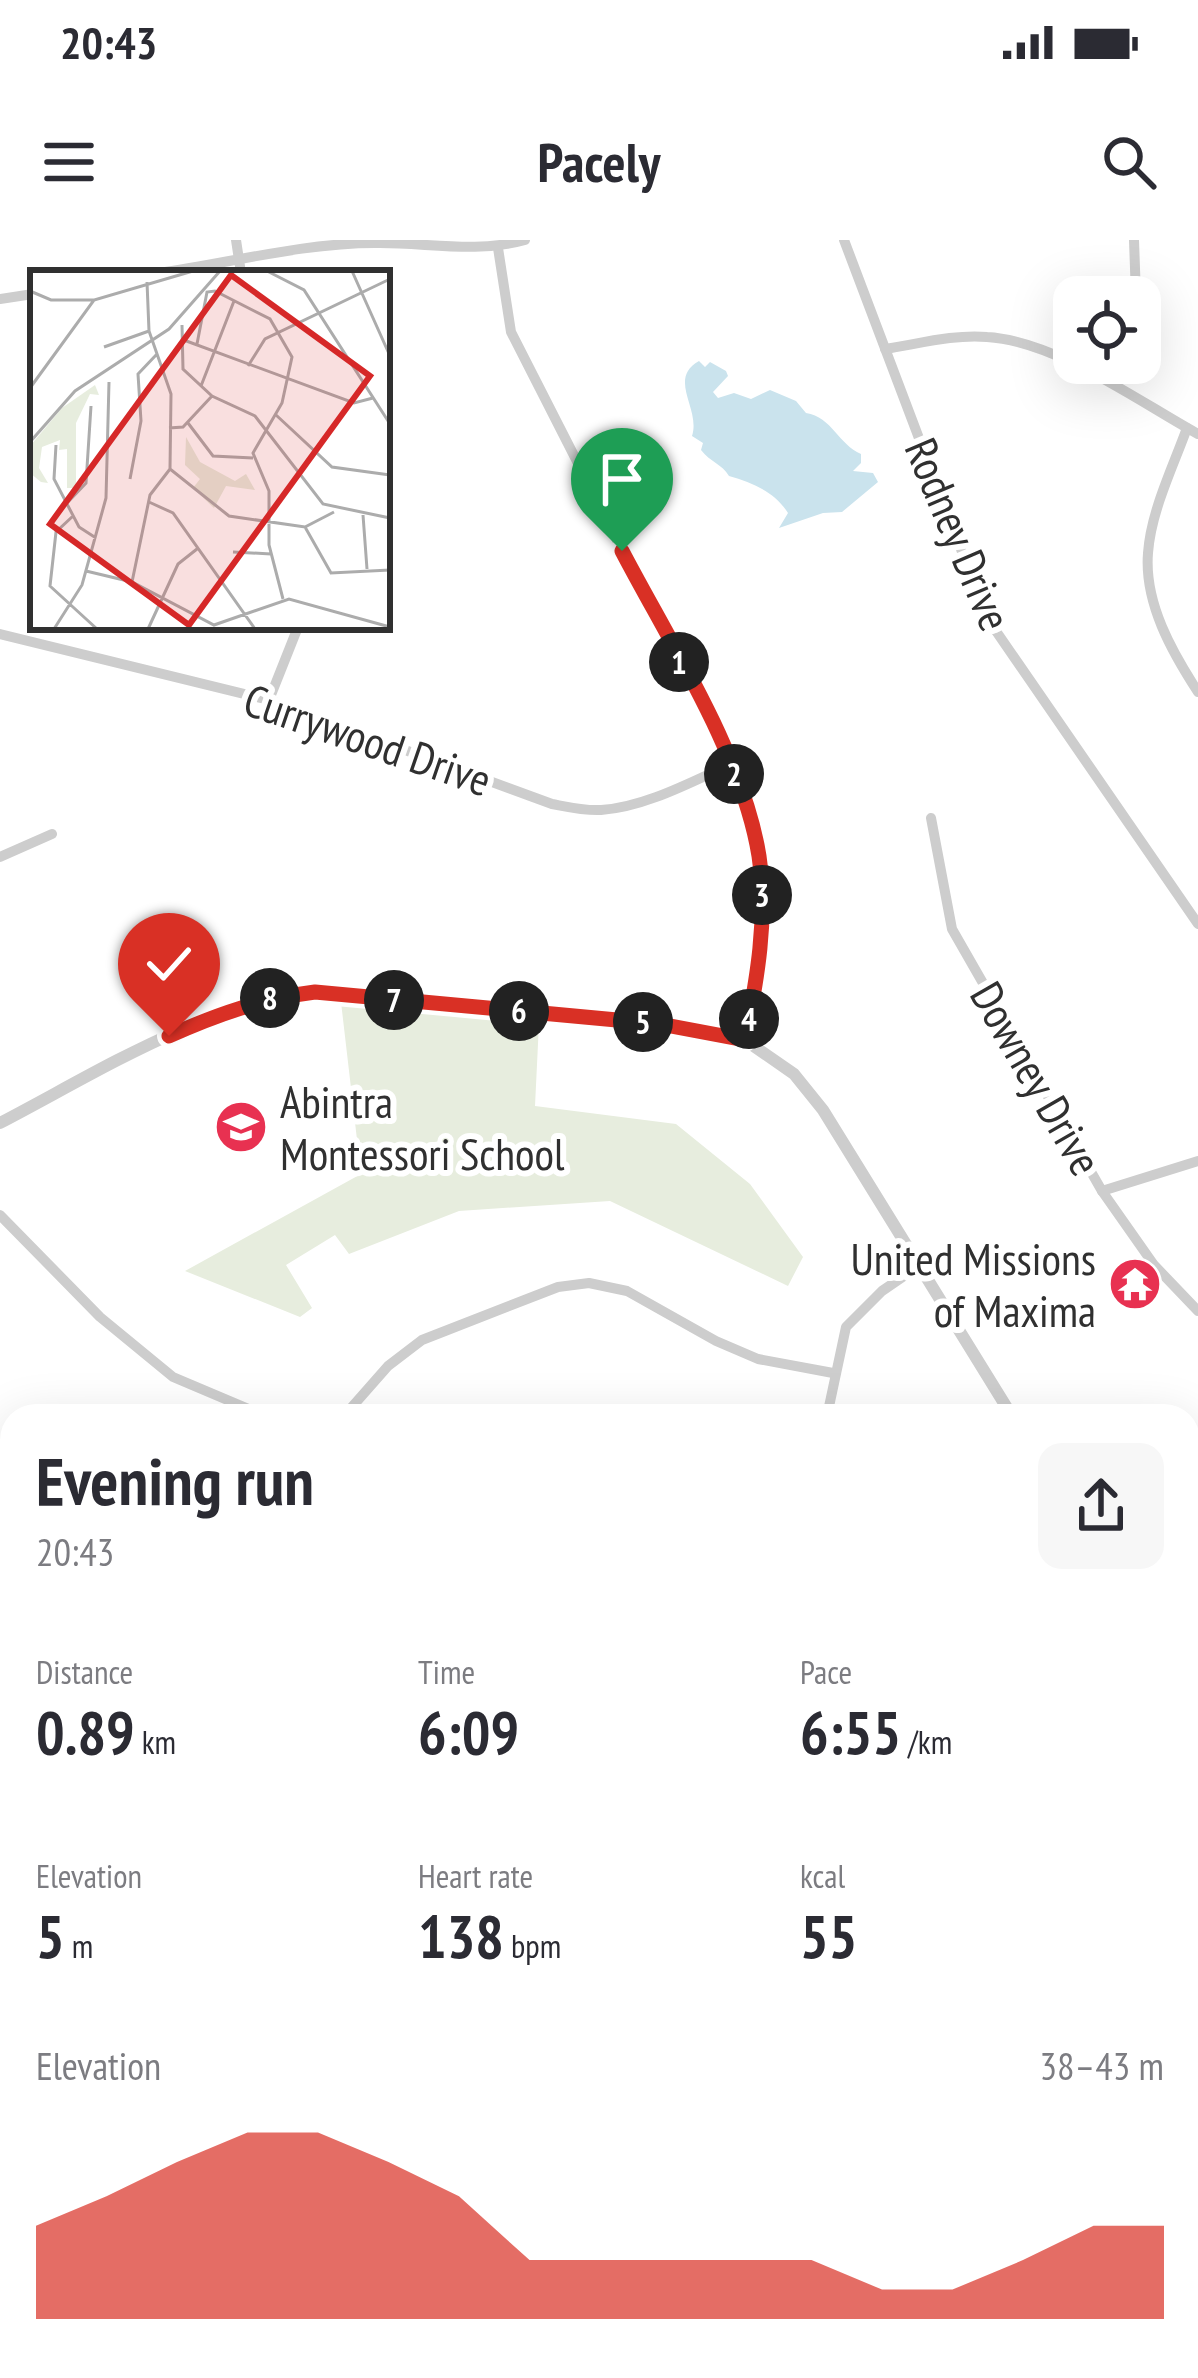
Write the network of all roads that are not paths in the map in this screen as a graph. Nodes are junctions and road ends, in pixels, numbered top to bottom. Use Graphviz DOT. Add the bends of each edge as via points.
graph roads {
  1 [pos="236,240"];
  2 [pos="525,240"];
  3 [pos="844,240"];
  4 [pos="1135,240"];
  5 [pos="498,248"];
  6 [pos="239,258"];
  7 [pos="176,270"];
  8 [pos="241,270"];
  9 [pos="1136,276"];
  10 [pos="30,294"];
  11 [pos="0,299"];
  12 [pos="885,350"];
  13 [pos="1053,357"];
  14 [pos="1108,384"];
  15 [pos="1192,431"];
  16 [pos="297,630"];
  17 [pos="0,634"];
  18 [pos="1198,692"];
  19 [pos="269,700"];
  20 [pos="731,764"];
  21 [pos="931,818"];
  22 [pos="52,834"];
  23 [pos="0,857"];
  24 [pos="1198,924"];
  25 [pos="745,1040"];
  26 [pos="0,1123"];
  27 [pos="1198,1161"];
  28 [pos="1102,1191"];
  29 [pos="0,1215"];
  30 [pos="920,1265"];
  31 [pos="1198,1311"];
  32 [pos="833,1372"];
  33 [pos="237,1404"];
  34 [pos="355,1404"];
  35 [pos="829,1404"];
  36 [pos="1005,1404"];
  1 -- 6 [label="street"];
  2 -- 5 [label="street"];
  3 -- 12 [label="street, Rodney Drive"];
  4 -- 9 [label="street"];
  5 -- 6 [label="street" via="371,242"];
  5 -- 20 [label="street" via="511,332"];
  6 -- 7 [label="street"];
  6 -- 8 [label="street"];
  10 -- 11 [label="street"];
  12 -- 13 [label="street" via="989,337"];
  12 -- 24 [label="street, Rodney Drive" via="987,618"];
  14 -- 15 [label="street"];
  15 -- 18 [label="street" via="1159,506 1148,555 1158,617"];
  16 -- 19 [label="street"];
  17 -- 19 [label="street, Currywood Drive"];
  19 -- 20 [label="street, Currywood Drive" via="552,804 594,811"];
  20 -- 25 [label="street" via="759,856 763,904"];
  21 -- 28 [label="street, Downey Drive" via="952,929"];
  22 -- 23 [label="street"];
  25 -- 26 [label="street" via="660,1024 315,992 224,1011"];
  25 -- 30 [label="street" via="794,1074 823,1110"];
  27 -- 28 [label="street"];
  28 -- 31 [label="street, Downey Drive"];
  29 -- 33 [label="street" via="100,1317 173,1377"];
  30 -- 32 [label="street" via="846,1328"];
  30 -- 36 [label="street"];
  32 -- 34 [label="street" via="758,1359 627,1291 590,1283 558,1287 422,1340"];
  32 -- 35 [label="street"];
}
